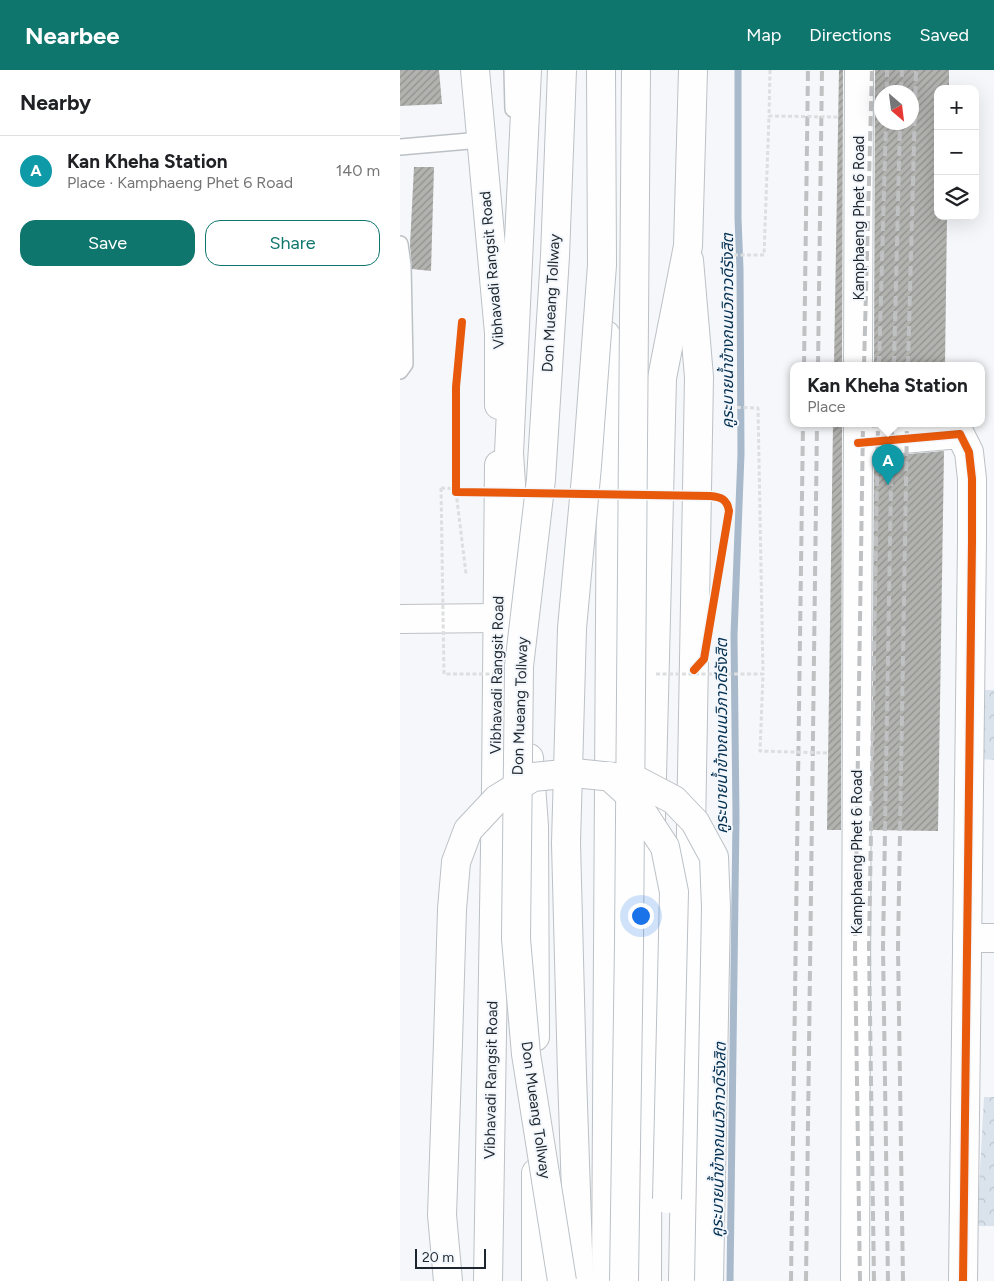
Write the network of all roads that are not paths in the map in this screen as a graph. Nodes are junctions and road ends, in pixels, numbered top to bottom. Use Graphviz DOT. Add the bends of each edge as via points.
graph roads {
  1 [pos="475,70"];
  2 [pos="512,70"];
  3 [pos="527,70"];
  4 [pos="562,70"];
  5 [pos="596,70"];
  6 [pos="601,70"];
  7 [pos="636,70"];
  8 [pos="693,70"];
  9 [pos="859,70"];
  10 [pos="481,140"];
  11 [pos="400,147"];
  12 [pos="400,244"];
  13 [pos="688,246"];
  14 [pos="500,333"];
  15 [pos="858,362"];
  16 [pos="400,371"];
  17 [pos="858,434"];
  18 [pos="983,541"];
  19 [pos="498,618"];
  20 [pos="400,619"];
  21 [pos="609,776"];
  22 [pos="967,938"];
  23 [pos="994,938"];
  24 [pos="448,1281"];
  25 [pos="488,1281"];
  26 [pos="536,1281"];
  27 [pos="562,1281"];
  28 [pos="579,1281"];
  29 [pos="606,1281"];
  30 [pos="624,1281"];
  31 [pos="647,1281"];
  32 [pos="666,1281"];
  33 [pos="683,1281"];
  34 [pos="709,1281"];
  35 [pos="855,1281"];
  36 [pos="963,1281"];
  1 -- 10 [label="main road, Vibhavadi Rangsit Road"];
  2 -- 14 [label="lane" via="509,204"];
  3 -- 26 [label="main road" via="509,453 534,826"];
  4 -- 27 [label="main road, Don Mueang Tollway, bridge" via="555,256 540,479 519,666 516,939 526,1054"];
  5 -- 29 [label="main road" via="611,456"];
  6 -- 28 [label="main road, Don Mueang Tollway, bridge" via="602,265 572,628 566,843"];
  7 -- 30 [label="main road, bridge"];
  8 -- 13 [label="main road"];
  9 -- 15 [label="main road, Kamphaeng Phet 6 Road"];
  10 -- 11 [label="lane"];
  10 -- 14 [label="main road, Vibhavadi Rangsit Road"];
  12 -- 16 [label="lane" via="405,364"];
  13 -- 31 [label="main road" via="662,378 648,936"];
  13 -- 33 [label="main road" via="699,377 697,668"];
  14 -- 19 [label="main road, Vibhavadi Rangsit Road"];
  17 -- 18 [label="main road" via="960,434 969,452"];
  17 -- 35 [label="main road, Kamphaeng Phet 6 Road"];
  18 -- 22 [label="main road"];
  19 -- 20 [label="main road"];
  19 -- 25 [label="main road, Vibhavadi Rangsit Road"];
  21 -- 24 [label="main road, bridge" via="574,773 533,777 497,800 468,830 456,862 442,1215"];
  21 -- 32 [label="main road, bridge" via="633,798 665,847 674,892"];
  21 -- 34 [label="main road, bridge" via="634,779 674,800 695,822 714,858 716,908"];
  22 -- 23 [label="main road"];
  22 -- 36 [label="main road"];
}
